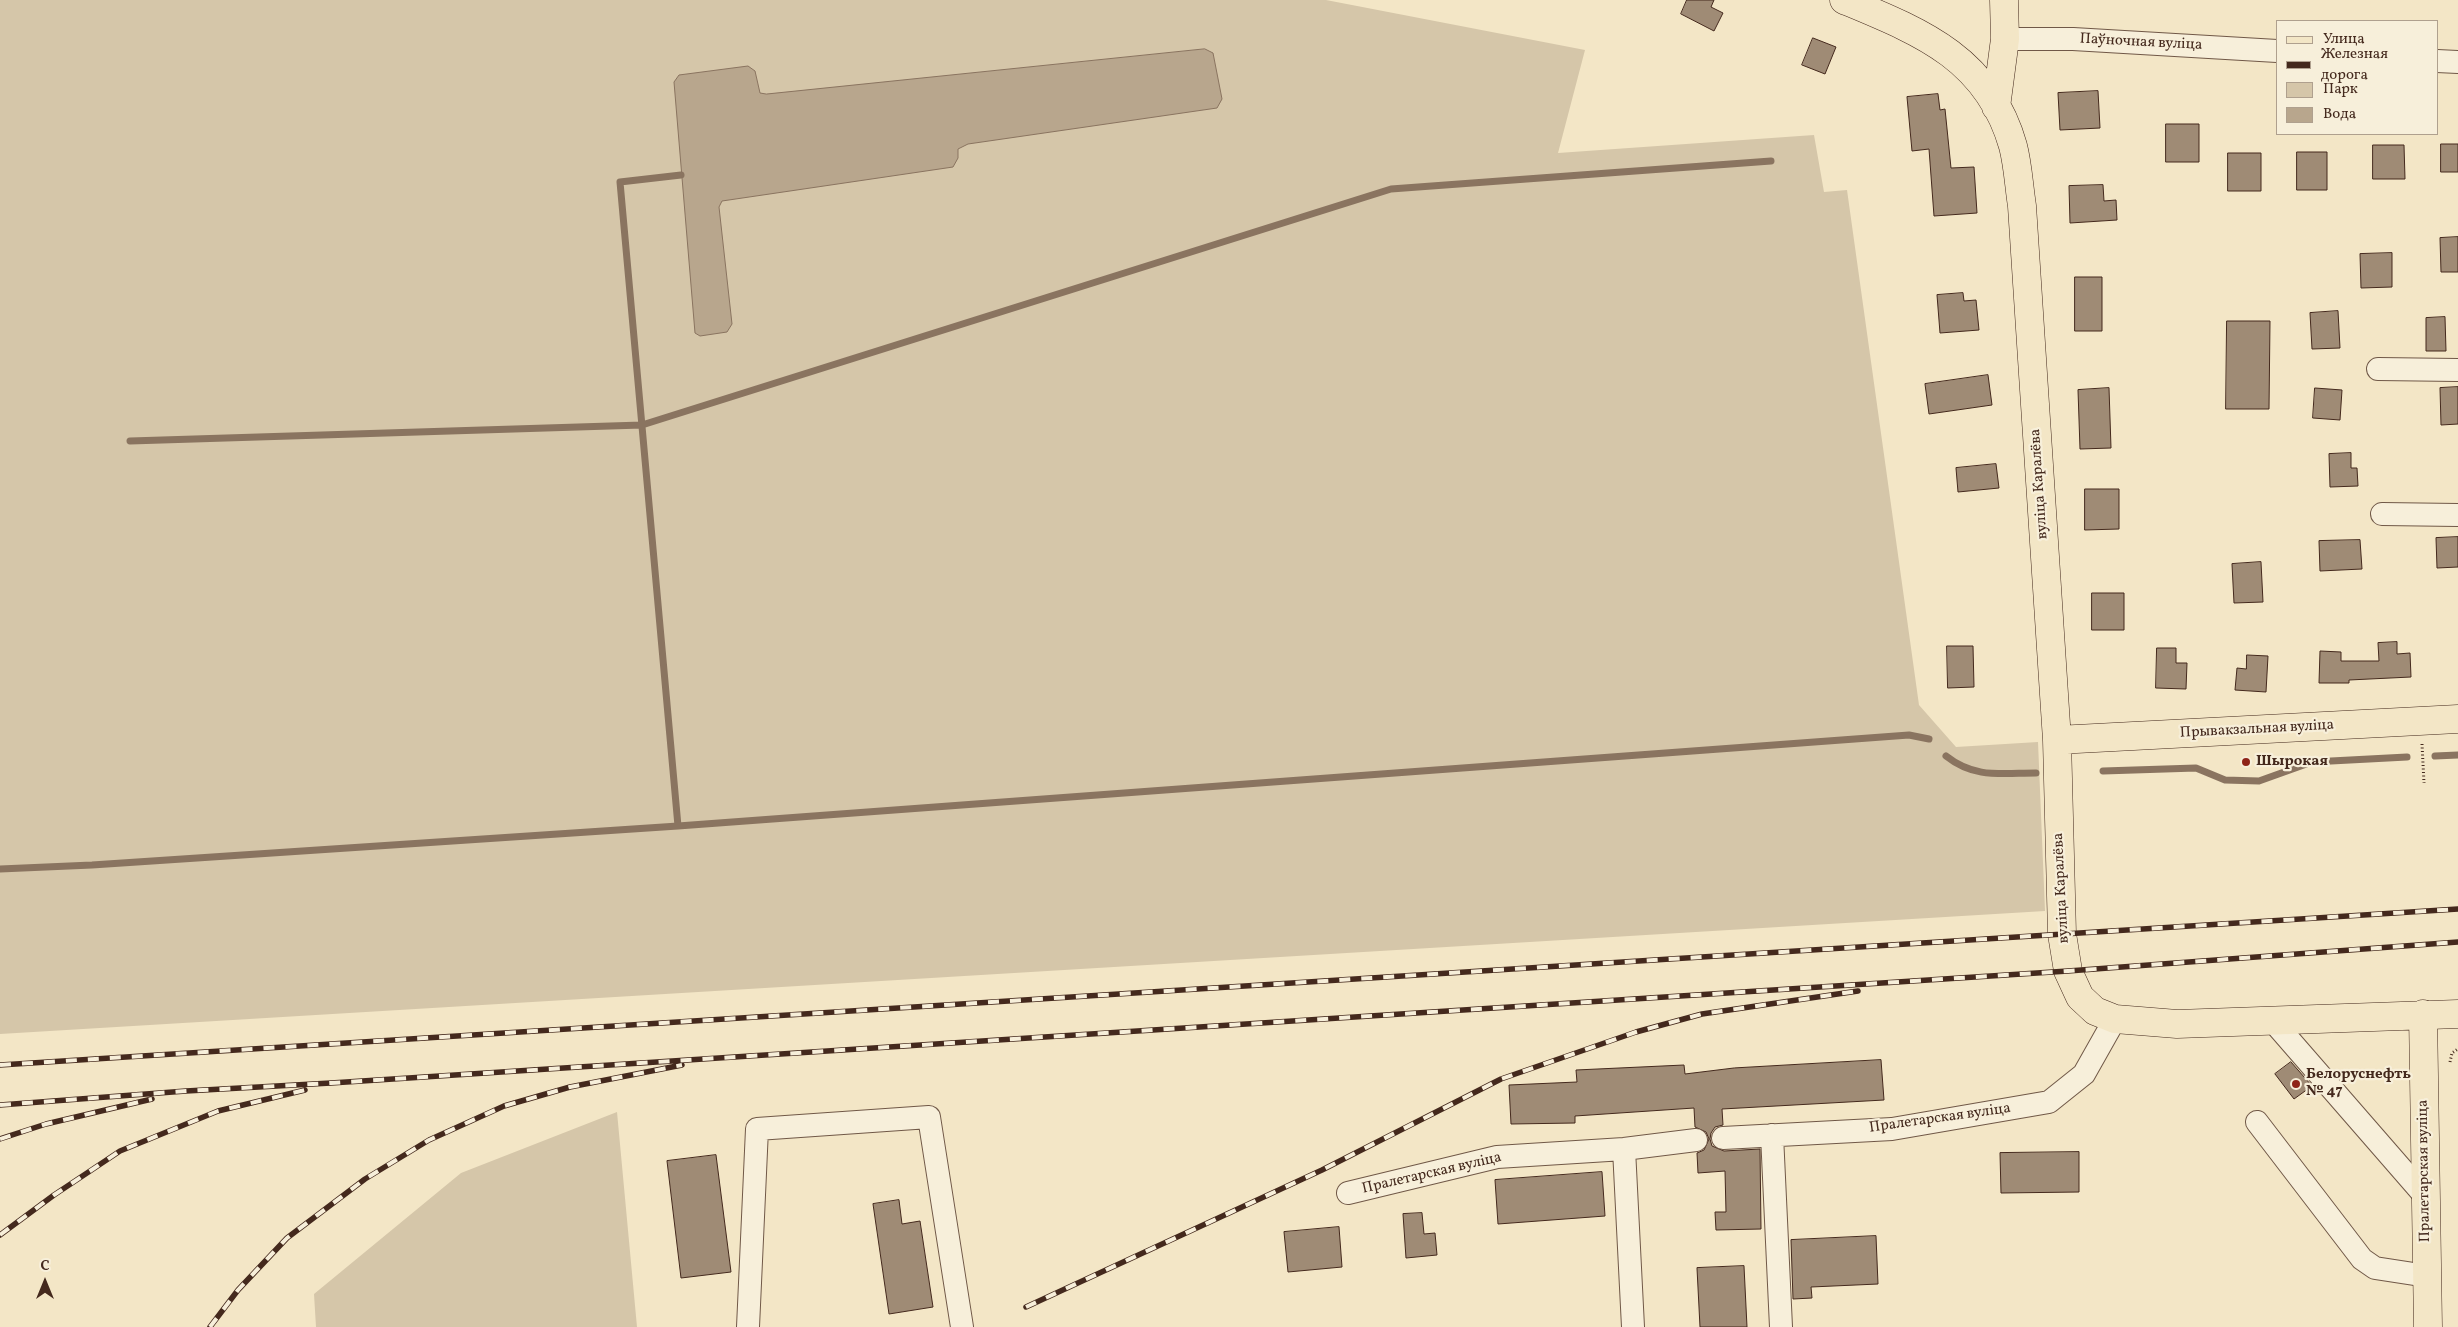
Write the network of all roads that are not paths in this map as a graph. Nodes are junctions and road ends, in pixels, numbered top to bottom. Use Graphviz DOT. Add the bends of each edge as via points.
graph roads {
  1 [pos="1844,0"];
  2 [pos="2004,0"];
  3 [pos="2005,39"];
  4 [pos="2276,51"];
  5 [pos="2438,61"];
  6 [pos="2458,62"];
  7 [pos="1996,107"];
  8 [pos="2378,369"];
  9 [pos="2458,370"];
  10 [pos="2382,514"];
  11 [pos="2458,515"];
  12 [pos="2458,718"];
  13 [pos="2056,740"];
  14 [pos="2423,1014"];
  15 [pos="2458,1014"];
  16 [pos="2115,1020"];
  17 [pos="2272,1020"];
  18 [pos="2257,1122"];
  19 [pos="1772,1135"];
  20 [pos="1723,1138"];
  21 [pos="1696,1140"];
  22 [pos="1624,1149"];
  23 [pos="1348,1194"];
  24 [pos="2426,1197"];
  25 [pos="2427,1276"];
  26 [pos="748,1327"];
  27 [pos="962,1327"];
  28 [pos="1633,1327"];
  29 [pos="1781,1327"];
  30 [pos="2428,1327"];
  1 -- 7 [label="main road" via="1909,27 1956,57 1981,81"];
  2 -- 3 [label="main road"];
  3 -- 4 [label="street, Паўночная вуліца" via="2073,39"];
  3 -- 7 [label="main road"];
  5 -- 6 [label="street"];
  7 -- 13 [label="main road, вуліца Каралёва" via="2013,146 2022,206"];
  8 -- 9 [label="street"];
  10 -- 11 [label="street"];
  12 -- 13 [label="main road, Прывакзальная вуліца"];
  13 -- 16 [label="main road, вуліца Каралёва" via="2062,934 2068,971 2080,997 2095,1011"];
  14 -- 15 [label="main road"];
  14 -- 17 [label="main road"];
  14 -- 24 [label="main road, Пралетарская вуліца"];
  16 -- 17 [label="main road" via="2176,1024"];
  16 -- 19 [label="street, Пралетарская вуліца" via="2084,1074 2049,1102 1892,1129"];
  17 -- 24 [label="street"];
  18 -- 25 [label="street" via="2362,1259 2375,1268"];
  19 -- 20 [label="street, Пралетарская вуліца"];
  19 -- 29 [label="street"];
  21 -- 22 [label="street, Пралетарская вуліца"];
  22 -- 23 [label="street, Пралетарская вуліца" via="1497,1157"];
  22 -- 28 [label="street"];
  24 -- 25 [label="main road, Пралетарская вуліца"];
  25 -- 30 [label="main road, Пралетарская вуліца"];
  26 -- 27 [label="street" via="758,1129 929,1117"];
}
